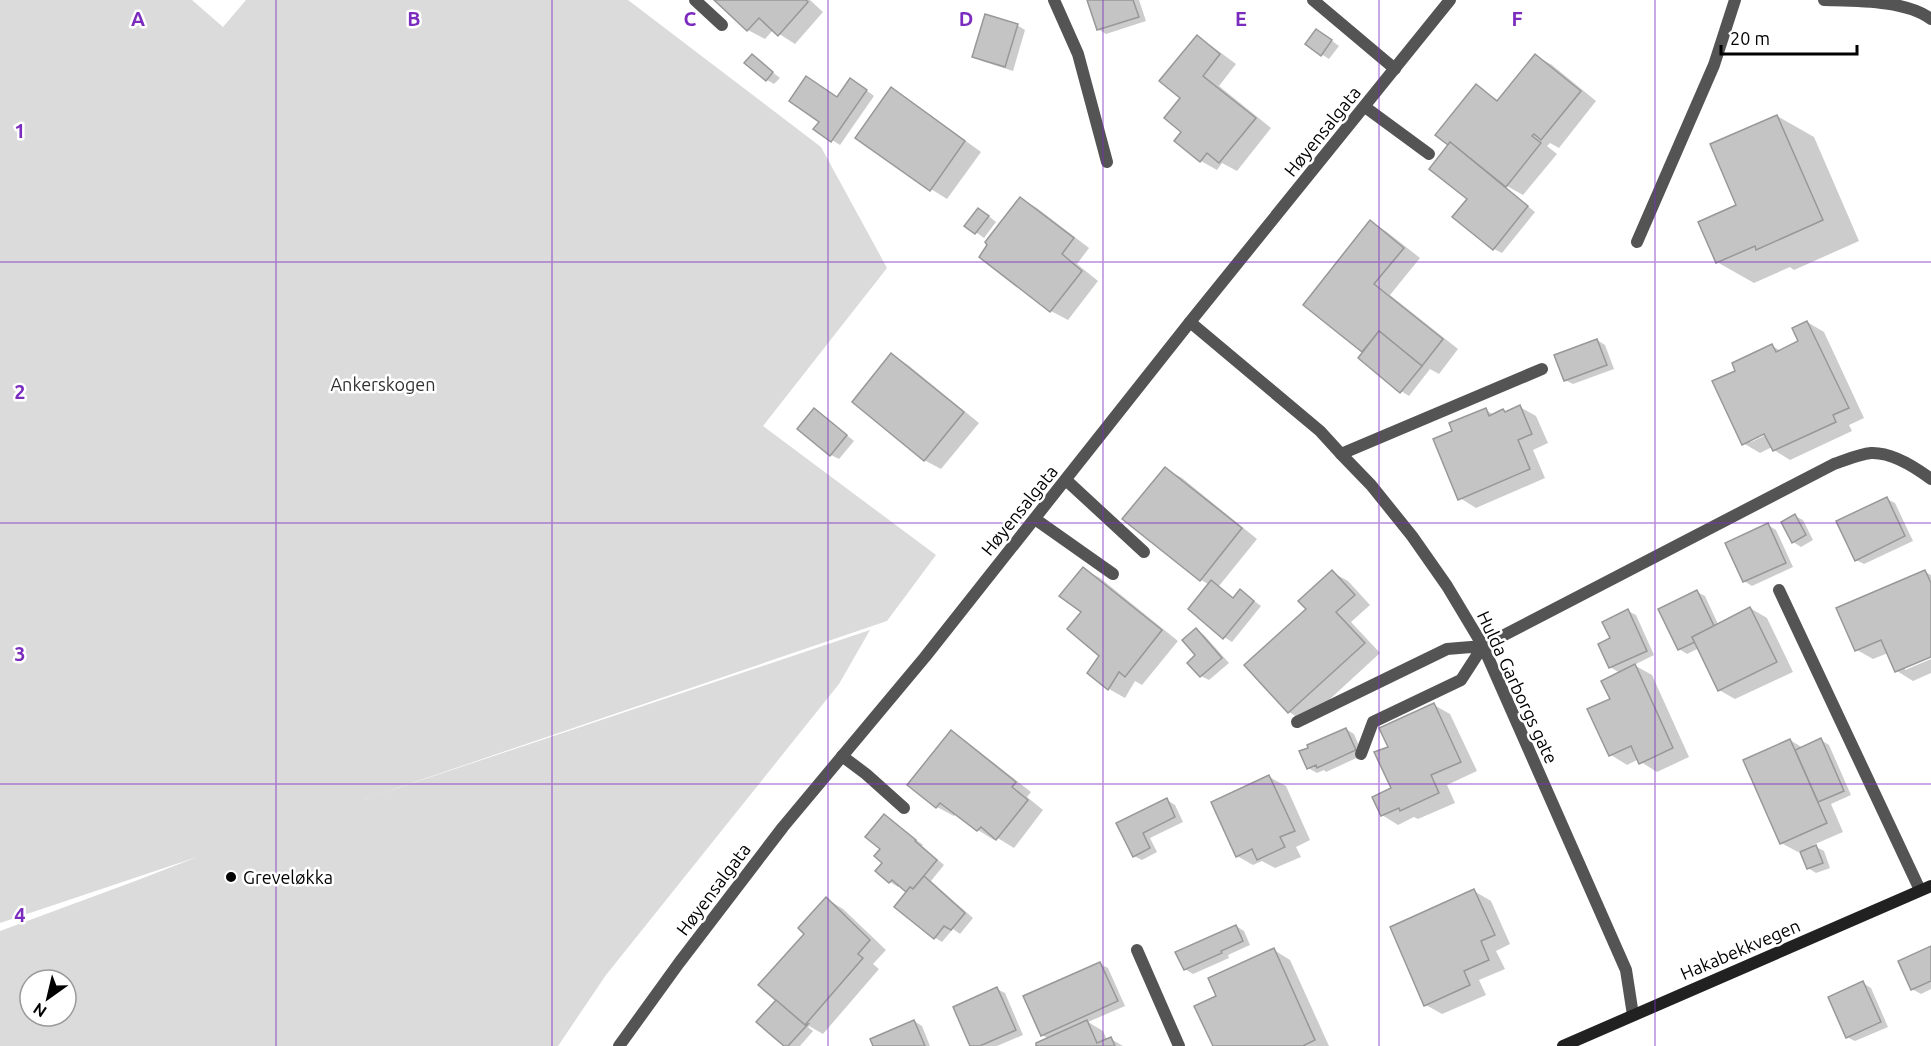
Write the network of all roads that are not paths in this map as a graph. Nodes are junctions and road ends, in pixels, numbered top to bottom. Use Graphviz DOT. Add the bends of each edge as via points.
graph roads {
  1 [pos="695,0"];
  2 [pos="1054,0"];
  3 [pos="1313,0"];
  4 [pos="1450,0"];
  5 [pos="1735,0"];
  6 [pos="1824,0"];
  7 [pos="1931,19"];
  8 [pos="722,25"];
  9 [pos="1395,69"];
  10 [pos="1365,106"];
  11 [pos="1429,154"];
  12 [pos="1107,162"];
  13 [pos="1637,242"];
  14 [pos="1190,322"];
  15 [pos="1542,369"];
  16 [pos="1341,454"];
  17 [pos="1931,479"];
  18 [pos="1066,480"];
  19 [pos="1035,519"];
  20 [pos="1144,552"];
  21 [pos="1113,574"];
  22 [pos="1779,590"];
  23 [pos="1483,646"];
  24 [pos="1297,722"];
  25 [pos="1361,754"];
  26 [pos="842,756"];
  27 [pos="904,808"];
  28 [pos="1925,888"];
  29 [pos="1137,950"];
  30 [pos="1633,1015"];
  31 [pos="619,1046"];
  32 [pos="1179,1046"];
  33 [pos="1563,1046"];
  1 -- 8 [label="street"];
  2 -- 12 [label="street" via="1078,54"];
  3 -- 9 [label="street"];
  4 -- 9 [label="street, Høyensalgata"];
  5 -- 13 [label="street" via="1714,65"];
  6 -- 7 [label="street" via="1881,2"];
  9 -- 10 [label="street, Høyensalgata"];
  10 -- 11 [label="street"];
  10 -- 14 [label="street, Høyensalgata"];
  14 -- 16 [label="street, Hulda Garborgs gate"];
  14 -- 18 [label="street, Høyensalgata"];
  15 -- 16 [label="street"];
  16 -- 23 [label="street, Hulda Garborgs gate" via="1412,536 1448,586"];
  17 -- 23 [label="street" via="1899,459 1872,453 1834,464"];
  18 -- 19 [label="street, Høyensalgata"];
  18 -- 20 [label="street"];
  19 -- 21 [label="street"];
  19 -- 26 [label="street, Høyensalgata"];
  22 -- 28 [label="street"];
  23 -- 24 [label="street" via="1447,649"];
  23 -- 25 [label="street" via="1461,680 1373,722"];
  23 -- 30 [label="street, Hulda Garborgs gate" via="1626,970"];
  26 -- 27 [label="street"];
  26 -- 31 [label="street, Høyensalgata" via="783,827"];
  28 -- 30 [label="main road, Hakabekkvegen"];
  29 -- 32 [label="street"];
  30 -- 33 [label="main road, Hakabekkvegen"];
}
